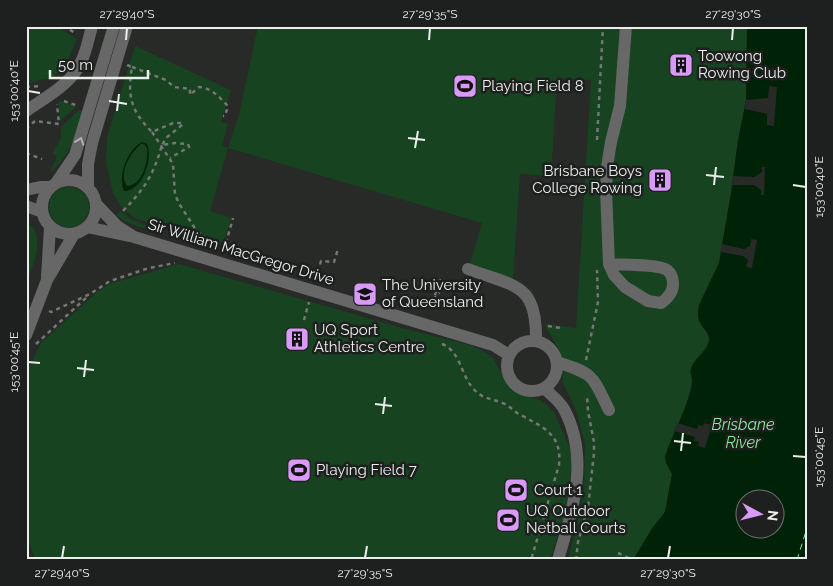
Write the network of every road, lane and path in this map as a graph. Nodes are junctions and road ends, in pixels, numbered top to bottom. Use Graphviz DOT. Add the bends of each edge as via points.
graph roads {
  1 [pos="92,26"];
  2 [pos="114,26"];
  3 [pos="127,26"];
  4 [pos="626,26"];
  5 [pos="127,65"];
  6 [pos="132,67"];
  7 [pos="26,87"];
  8 [pos="45,88"];
  9 [pos="82,107"];
  10 [pos="26,111"];
  11 [pos="223,116"];
  12 [pos="26,129"];
  13 [pos="152,132"];
  14 [pos="162,145"];
  15 [pos="26,153"];
  16 [pos="170,158"];
  17 [pos="42,159"];
  18 [pos="54,185"];
  19 [pos="88,188"];
  20 [pos="26,190"];
  21 [pos="96,204"];
  22 [pos="26,206"];
  23 [pos="123,211"];
  24 [pos="42,212"];
  25 [pos="233,218"];
  26 [pos="50,227"];
  27 [pos="87,227"];
  28 [pos="74,234"];
  29 [pos="134,237"];
  30 [pos="210,242"];
  31 [pos="226,243"];
  32 [pos="338,249"];
  33 [pos="180,262"];
  34 [pos="609,264"];
  35 [pos="468,270"];
  36 [pos="316,278"];
  37 [pos="47,280"];
  38 [pos="441,280"];
  39 [pos="90,294"];
  40 [pos="310,299"];
  41 [pos="431,307"];
  42 [pos="47,310"];
  43 [pos="304,320"];
  44 [pos="543,326"];
  45 [pos="561,328"];
  46 [pos="26,335"];
  47 [pos="536,341"];
  48 [pos="439,343"];
  49 [pos="36,344"];
  50 [pos="509,355"];
  51 [pos="556,362"];
  52 [pos="544,388"];
  53 [pos="609,410"];
  54 [pos="618,553"];
  55 [pos="531,560"];
  56 [pos="558,560"];
  57 [pos="633,560"];
  1 -- 10 [label="street" via="76,72"];
  18 -- 2 [label="street, one-way" via="74,155"];
  3 -- 19 [label="street" via="89,154"];
  4 -- 34 [label="street" via="620,106 607,166"];
  5 -- 6 [label="path"];
  6 -- 11 [label="path" via="166,80 174,87 190,89 190,95 199,87 216,93 228,106"];
  6 -- 13 [label="path" via="129,94 133,108"];
  7 -- 8 [label="path"];
  9 -- 12 [label="path" via="56,98 59,124 36,121"];
  13 -- 14 [label="path"];
  13 -- 14 [label="path" via="184,122"];
  14 -- 16 [label="path"];
  14 -- 16 [label="path" via="188,144 189,147"];
  14 -- 23 [label="path" via="147,183"];
  15 -- 17 [label="path"];
  16 -- 30 [label="path" via="175,196 196,230"];
  18 -- 19 [label="street" via="72,180"];
  18 -- 20 [label="street"];
  18 -- 24 [label="street" via="45,194"];
  19 -- 21 [label="street"];
  21 -- 27 [label="street"];
  21 -- 29 [label="street, Sir William MacGregor Drive"];
  22 -- 24 [label="street"];
  24 -- 26 [label="street"];
  25 -- 31 [label="path"];
  26 -- 28 [label="street" via="57,232"];
  26 -- 37 [label="street"];
  27 -- 28 [label="street"];
  27 -- 29 [label="street, Sir William MacGregor Drive"];
  28 -- 37 [label="street"];
  29 -- 50 [label="street, Sir William MacGregor Drive" via="493,346"];
  32 -- 36 [label="path" via="334,262 321,261"];
  33 -- 39 [label="path" via="148,268 110,281"];
  34 -- 34 [label="street" via="666,270 673,283 671,292 661,303 648,301 619,282"];
  35 -- 47 [label="street" via="510,285 527,295 534,308"];
  37 -- 46 [label="street"];
  38 -- 41 [label="path" via="439,293"];
  39 -- 42 [label="path" via="51,312"];
  39 -- 49 [label="path"];
  40 -- 43 [label="path"];
  44 -- 45 [label="path"];
  47 -- 50 [label="street" via="521,343"];
  47 -- 51 [label="street" via="548,348"];
  48 -- 55 [label="path" via="451,349 472,387 484,398 506,405 538,424 556,441 560,465"];
  50 -- 52 [label="street" via="507,373 516,386 529,392"];
  51 -- 52 [label="street" via="554,378"];
  51 -- 53 [label="street" via="583,371 594,379"];
  52 -- 56 [label="street" via="565,410 578,454 573,504"];
  54 -- 57 [label="path"];
}
